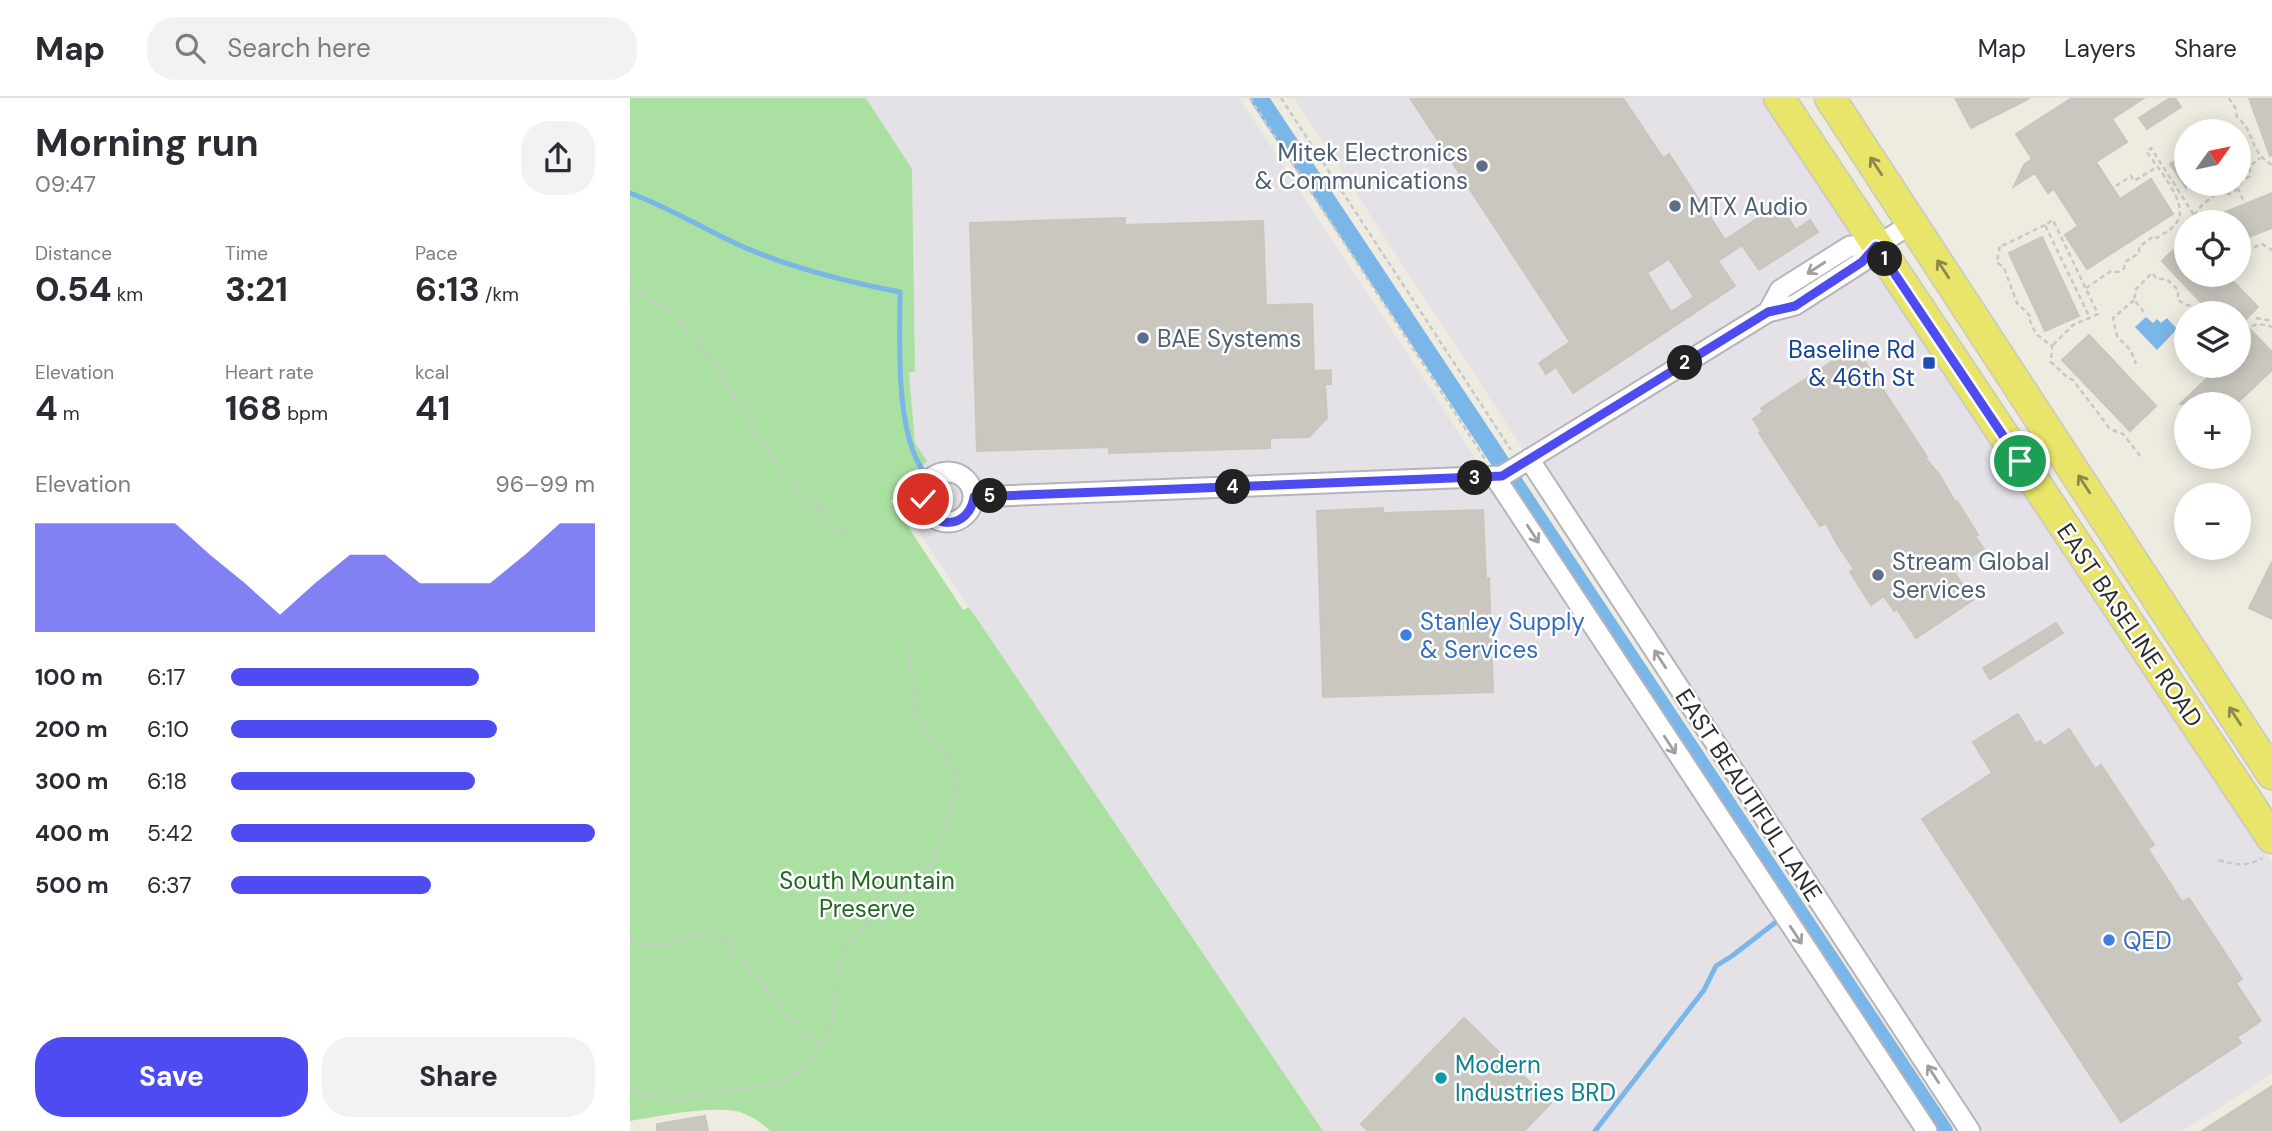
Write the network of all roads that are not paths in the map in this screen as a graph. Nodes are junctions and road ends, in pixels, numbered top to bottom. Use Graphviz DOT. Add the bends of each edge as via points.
graph roads {
  1 [pos="1779,98"];
  2 [pos="1830,98"];
  3 [pos="1913,223"];
  4 [pos="1876,246"];
  5 [pos="1513,469"];
  6 [pos="974,497"];
  7 [pos="2106,517"];
  8 [pos="2073,538"];
  9 [pos="2272,774"];
  10 [pos="2268,847"];
  11 [pos="1927,1131"];
  12 [pos="1970,1131"];
  1 -- 4 [label="main road, EAST BASELINE ROAD"];
  3 -- 2 [label="main road, EAST BASELINE ROAD, one-way"];
  3 -- 4 [label="street"];
  7 -- 3 [label="main road, EAST BASELINE ROAD, one-way"];
  4 -- 5 [label="street" via="1862,262 1795,306 1768,312"];
  4 -- 8 [label="main road, EAST BASELINE ROAD"];
  5 -- 6 [label="street"];
  5 -- 11 [label="street, EAST BEAUTIFUL LANE, one-way"];
  12 -- 5 [label="street, EAST BEAUTIFUL LANE, one-way"];
  7 -- 8 [label="main road"];
  9 -- 7 [label="main road, EAST BASELINE ROAD, one-way"];
  8 -- 10 [label="main road, EAST BASELINE ROAD"];
}
